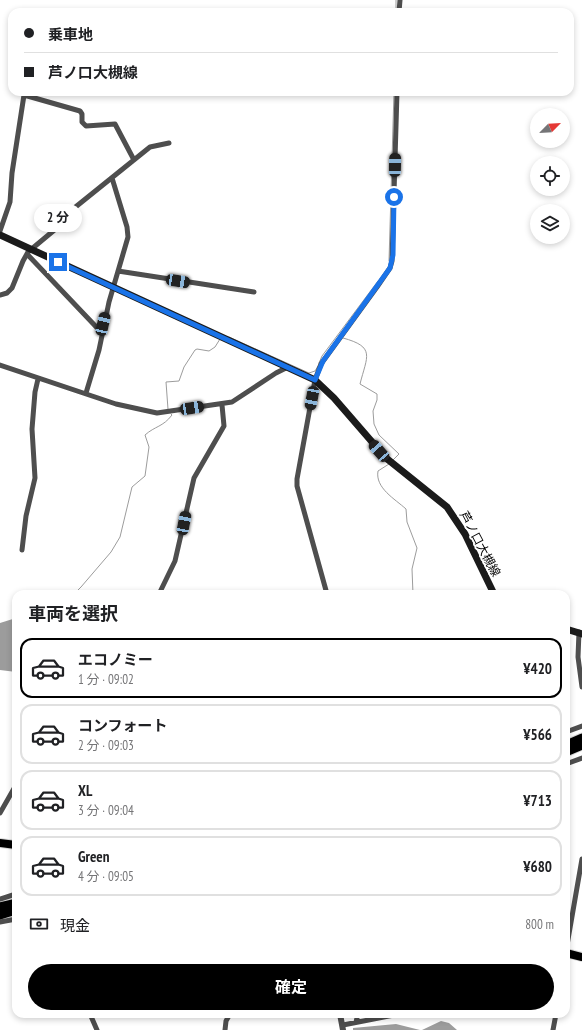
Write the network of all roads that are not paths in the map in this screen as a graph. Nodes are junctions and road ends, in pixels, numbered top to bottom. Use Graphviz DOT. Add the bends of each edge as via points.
graph roads {
  1 [pos="24,96"];
  2 [pos="28,96"];
  3 [pos="397,96"];
  4 [pos="169,143"];
  5 [pos="134,160"];
  6 [pos="112,178"];
  7 [pos="0,231"];
  8 [pos="0,235"];
  9 [pos="29,252"];
  10 [pos="118,272"];
  11 [pos="113,286"];
  12 [pos="254,292"];
  13 [pos="0,294"];
  14 [pos="102,333"];
  15 [pos="0,365"];
  16 [pos="288,367"];
  17 [pos="38,379"];
  18 [pos="315,380"];
  19 [pos="86,393"];
  20 [pos="222,405"];
  21 [pos="22,550"];
  22 [pos="161,590"];
  23 [pos="326,590"];
  24 [pos="492,590"];
  25 [pos="570,630"];
  26 [pos="580,633"];
  27 [pos="582,687"];
  28 [pos="582,726"];
  29 [pos="570,730"];
  30 [pos="582,738"];
  31 [pos="570,743"];
  32 [pos="582,745"];
  33 [pos="570,750"];
  34 [pos="582,758"];
  35 [pos="570,762"];
  36 [pos="12,795"];
  37 [pos="0,813"];
  38 [pos="0,843"];
  39 [pos="12,844"];
  40 [pos="582,859"];
  41 [pos="12,895"];
  42 [pos="0,899"];
  43 [pos="12,904"];
  44 [pos="0,907"];
  45 [pos="12,911"];
  46 [pos="0,915"];
  47 [pos="12,920"];
  48 [pos="0,922"];
  49 [pos="570,929"];
  50 [pos="570,953"];
  51 [pos="582,957"];
  52 [pos="92,1018"];
  53 [pos="227,1018"];
  54 [pos="357,1018"];
  55 [pos="378,1018"];
  56 [pos="555,1018"];
  57 [pos="356,1022"];
  58 [pos="343,1027"];
  59 [pos="97,1030"];
  60 [pos="225,1030"];
  61 [pos="553,1030"];
  1 -- 7 [label="street" via="10,202"];
  2 -- 5 [label="street" via="80,111 82,122 86,126 115,124"];
  3 -- 18 [label="street" via="391,264 323,361"];
  4 -- 5 [label="street" via="150,147"];
  5 -- 6 [label="street"];
  6 -- 9 [label="street" via="73,209 58,227"];
  6 -- 10 [label="street" via="128,232"];
  8 -- 9 [label="main road, 芦ノ口大槻線"];
  9 -- 11 [label="main road, 芦ノ口大槻線"];
  9 -- 13 [label="street" via="12,288 7,293"];
  9 -- 14 [label="street"];
  10 -- 11 [label="street"];
  10 -- 12 [label="street"];
  11 -- 14 [label="street"];
  11 -- 16 [label="main road, 芦ノ口大槻線"];
  14 -- 19 [label="street"];
  15 -- 17 [label="street"];
  16 -- 18 [label="main road, 芦ノ口大槻線"];
  16 -- 20 [label="street" via="240,398"];
  17 -- 19 [label="street"];
  17 -- 21 [label="street" via="32,429 35,478 26,516"];
  18 -- 23 [label="street" via="297,486"];
  18 -- 24 [label="main road, 芦ノ口大槻線" via="386,458 447,507 465,534"];
  19 -- 20 [label="street" via="157,413"];
  20 -- 22 [label="street" via="224,426 194,478 175,562"];
  25 -- 26 [label="main road"];
  26 -- 27 [label="street" via="578,657"];
  28 -- 29 [label="street"];
  30 -- 31 [label="highway"];
  32 -- 33 [label="highway"];
  34 -- 35 [label="street"];
  36 -- 37 [label="street"];
  38 -- 39 [label="main road"];
  40 -- 49 [label="street"];
  41 -- 42 [label="street"];
  43 -- 44 [label="highway"];
  45 -- 46 [label="highway"];
  47 -- 48 [label="street"];
  50 -- 51 [label="main road"];
  52 -- 59 [label="street"];
  53 -- 60 [label="street"];
  54 -- 57 [label="street"];
  55 -- 57 [label="street"];
  56 -- 61 [label="street"];
  57 -- 58 [label="street"];
}
